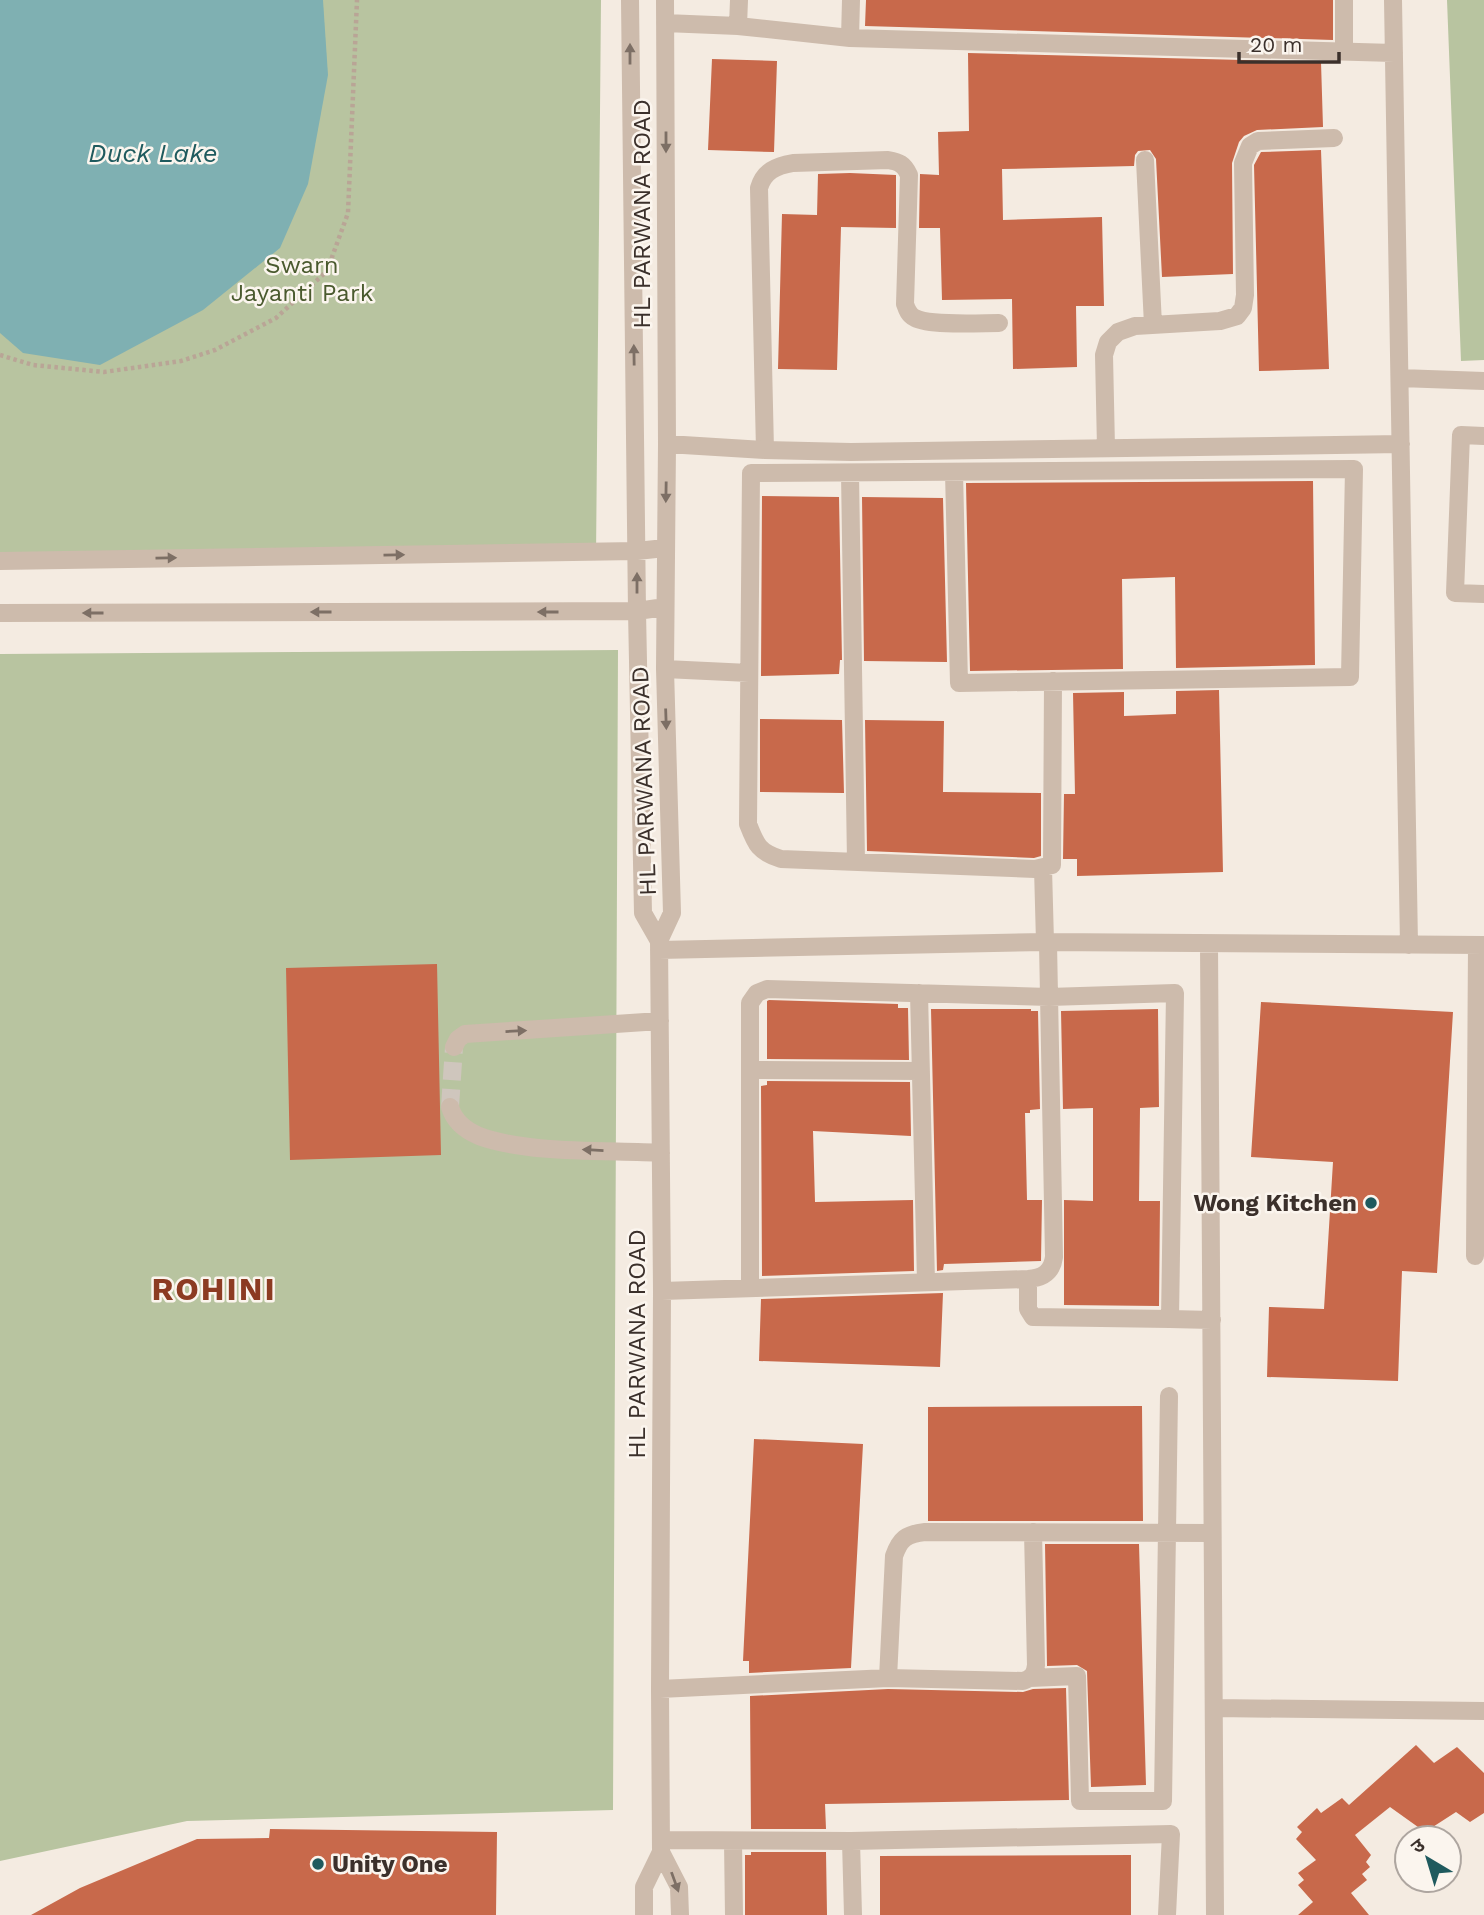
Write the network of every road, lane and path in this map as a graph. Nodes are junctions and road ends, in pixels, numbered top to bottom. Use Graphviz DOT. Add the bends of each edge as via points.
graph roads {
  1 [pos="357,0"];
  2 [pos="630,0"];
  3 [pos="666,0"];
  4 [pos="739,0"];
  5 [pos="851,0"];
  6 [pos="1344,0"];
  7 [pos="1393,0"];
  8 [pos="665,23"];
  9 [pos="738,26"];
  10 [pos="850,38"];
  11 [pos="1344,51"];
  12 [pos="1394,53"];
  13 [pos="1334,138"];
  14 [pos="1144,160"];
  15 [pos="999,323"];
  16 [pos="1153,325"];
  17 [pos="0,355"];
  18 [pos="1401,378"];
  19 [pos="1484,381"];
  20 [pos="1484,436"];
  21 [pos="667,444"];
  22 [pos="1401,444"];
  23 [pos="1106,448"];
  24 [pos="765,450"];
  25 [pos="954,472"];
  26 [pos="850,473"];
  27 [pos="665,548"];
  28 [pos="637,551"];
  29 [pos="0,561"];
  30 [pos="1484,594"];
  31 [pos="665,607"];
  32 [pos="637,611"];
  33 [pos="0,613"];
  34 [pos="665,669"];
  35 [pos="749,673"];
  36 [pos="1053,681"];
  37 [pos="856,862"];
  38 [pos="1043,868"];
  39 [pos="1047,942"];
  40 [pos="1209,944"];
  41 [pos="659,945"];
  42 [pos="1409,945"];
  43 [pos="1480,945"];
  44 [pos="919,993"];
  45 [pos="1049,997"];
  46 [pos="660,1021"];
  47 [pos="454,1047"];
  48 [pos="750,1070"];
  49 [pos="921,1072"];
  50 [pos="450,1107"];
  51 [pos="661,1153"];
  52 [pos="1475,1256"];
  53 [pos="1028,1279"];
  54 [pos="926,1282"];
  55 [pos="750,1288"];
  56 [pos="663,1291"];
  57 [pos="1170,1319"];
  58 [pos="1212,1320"];
  59 [pos="1168,1396"];
  60 [pos="1033,1532"];
  61 [pos="1166,1532"];
  62 [pos="1212,1533"];
  63 [pos="888,1678"];
  64 [pos="1030,1678"];
  65 [pos="660,1689"];
  66 [pos="1214,1709"];
  67 [pos="1484,1711"];
  68 [pos="733,1841"];
  69 [pos="852,1841"];
  70 [pos="661,1846"];
  71 [pos="645,1915"];
  72 [pos="680,1915"];
  73 [pos="734,1915"];
  74 [pos="853,1915"];
  75 [pos="1167,1915"];
  76 [pos="1215,1915"];
  1 -- 17 [label="path" via="348,213 327,271 276,318 215,350 181,361 104,372 33,365"];
  28 -- 2 [label="street, one-way"];
  3 -- 8 [label="street, HL PARWANA ROAD"];
  4 -- 9 [label="street"];
  5 -- 10 [label="street"];
  6 -- 11 [label="street"];
  7 -- 12 [label="street"];
  8 -- 9 [label="street"];
  8 -- 21 [label="street, HL PARWANA ROAD, one-way"];
  9 -- 10 [label="street"];
  10 -- 11 [label="street"];
  11 -- 12 [label="street"];
  12 -- 18 [label="street"];
  13 -- 16 [label="street" via="1258,141 1250,146 1243,163 1243,308 1237,316 1220,321"];
  14 -- 16 [label="street"];
  15 -- 24 [label="street" via="930,321 908,313 909,175 899,162 780,165 769,171 759,188"];
  16 -- 23 [label="street" via="1118,332 1108,342 1104,355"];
  18 -- 19 [label="street"];
  18 -- 22 [label="street"];
  20 -- 30 [label="street" via="1461,435 1455,593"];
  21 -- 24 [label="street"];
  21 -- 27 [label="street, HL PARWANA ROAD, one-way"];
  22 -- 23 [label="street"];
  22 -- 42 [label="street"];
  23 -- 24 [label="street"];
  25 -- 26 [label="street"];
  25 -- 36 [label="street" via="959,683"];
  25 -- 36 [label="street" via="1354,469 1350,677"];
  26 -- 35 [label="street" via="751,473"];
  26 -- 37 [label="street"];
  27 -- 28 [label="street"];
  27 -- 31 [label="street, HL PARWANA ROAD"];
  29 -- 28 [label="street, one-way"];
  32 -- 28 [label="street, one-way"];
  31 -- 32 [label="street"];
  31 -- 34 [label="street, HL PARWANA ROAD"];
  32 -- 33 [label="street, one-way"];
  32 -- 41 [label="street" via="643,913"];
  34 -- 35 [label="street"];
  34 -- 41 [label="street, HL PARWANA ROAD, one-way" via="672,913"];
  35 -- 37 [label="street" via="748,824 754,841 764,854 781,859"];
  36 -- 38 [label="street" via="1053,855 1052,865"];
  37 -- 38 [label="street"];
  38 -- 39 [label="street"];
  39 -- 40 [label="street"];
  39 -- 41 [label="street"];
  39 -- 45 [label="street"];
  40 -- 42 [label="street"];
  40 -- 58 [label="street"];
  41 -- 46 [label="street, HL PARWANA ROAD"];
  42 -- 43 [label="street"];
  43 -- 52 [label="street"];
  44 -- 45 [label="street"];
  44 -- 48 [label="street" via="766,989 757,993 750,1003"];
  44 -- 49 [label="street"];
  45 -- 53 [label="street" via="1054,1257 1053,1267 1044,1276"];
  45 -- 57 [label="street" via="1175,993"];
  47 -- 46 [label="street, one-way" via="465,1034"];
  46 -- 51 [label="street, HL PARWANA ROAD"];
  48 -- 49 [label="street"];
  48 -- 55 [label="street"];
  49 -- 54 [label="street"];
  51 -- 50 [label="street, one-way" via="511,1144 462,1126"];
  51 -- 56 [label="street, HL PARWANA ROAD"];
  53 -- 54 [label="street"];
  53 -- 57 [label="street" via="1028,1309 1033,1317"];
  54 -- 55 [label="street"];
  55 -- 56 [label="street"];
  56 -- 65 [label="street, HL PARWANA ROAD"];
  57 -- 58 [label="street"];
  58 -- 62 [label="street"];
  59 -- 61 [label="street"];
  60 -- 61 [label="street"];
  60 -- 63 [label="street" via="925,1532 899,1541 894,1556"];
  60 -- 64 [label="street" via="1036,1665"];
  61 -- 62 [label="street"];
  61 -- 64 [label="street" via="1163,1801 1080,1801 1077,1676"];
  62 -- 66 [label="street"];
  63 -- 64 [label="street"];
  63 -- 65 [label="street"];
  65 -- 70 [label="street, HL PARWANA ROAD"];
  66 -- 67 [label="street"];
  66 -- 76 [label="street"];
  68 -- 69 [label="street"];
  68 -- 70 [label="street"];
  68 -- 73 [label="street"];
  69 -- 74 [label="street"];
  69 -- 75 [label="street" via="1171,1834"];
  70 -- 71 [label="street, HL PARWANA ROAD" via="644,1887"];
  70 -- 72 [label="street, HL PARWANA ROAD, one-way" via="679,1887"];
}
